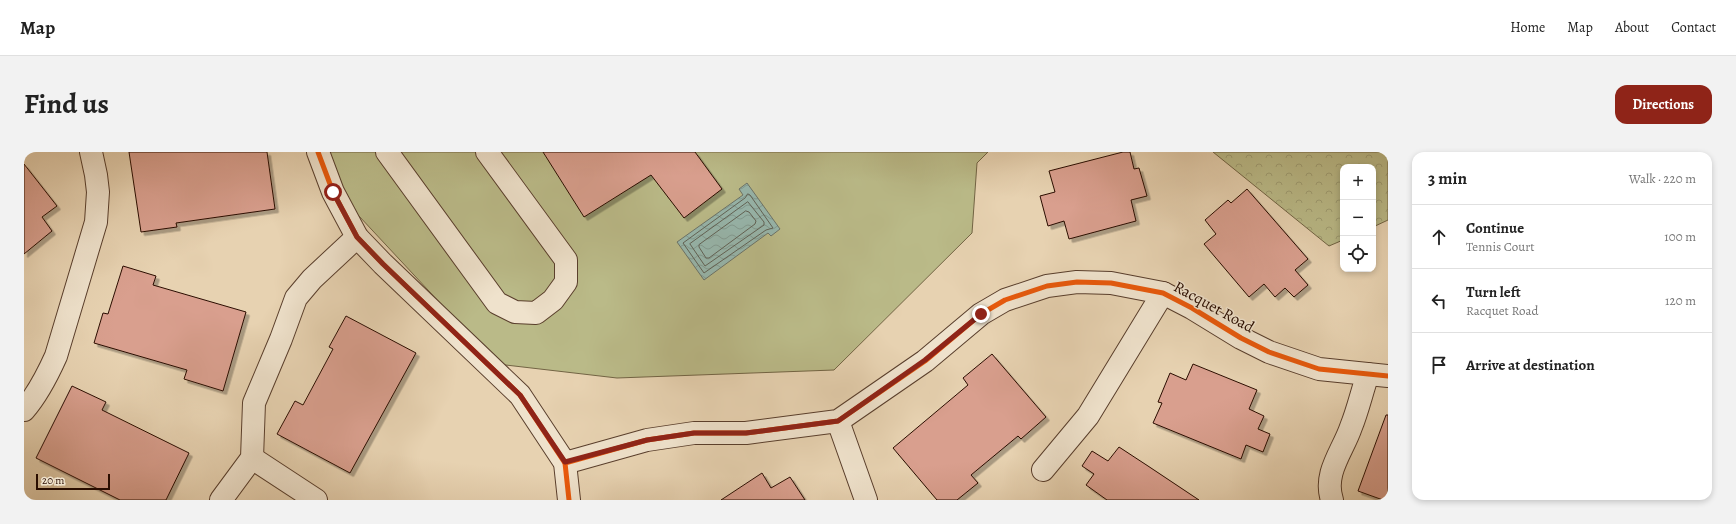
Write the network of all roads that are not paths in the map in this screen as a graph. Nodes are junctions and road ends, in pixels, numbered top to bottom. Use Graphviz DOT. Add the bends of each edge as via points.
graph roads {
  1 [pos="91,152"];
  2 [pos="318,152"];
  3 [pos="387,152"];
  4 [pos="487,152"];
  5 [pos="357,237"];
  6 [pos="1163,293"];
  7 [pos="1378,375"];
  8 [pos="24,410"];
  9 [pos="838,421"];
  10 [pos="252,458"];
  11 [pos="565,462"];
  12 [pos="1043,470"];
  13 [pos="221,500"];
  14 [pos="316,500"];
  15 [pos="569,500"];
  16 [pos="866,500"];
  17 [pos="1332,500"];
  1 -- 8 [label="street" via="98,192 96,222 56,356 47,377"];
  2 -- 5 [label="street" via="333,192"];
  3 -- 4 [label="street" via="497,302 515,312 536,313 553,300 566,282 566,260"];
  5 -- 10 [label="street" via="312,278 296,298 254,403"];
  5 -- 11 [label="street" via="520,395"];
  6 -- 7 [label="street, Racquet Road" via="1269,352 1319,369"];
  6 -- 9 [label="street, Racquet Road" via="1111,283 1077,282 1047,286 1005,300 981,314 925,360"];
  6 -- 12 [label="street" via="1088,416"];
  7 -- 17 [label="street" via="1332,466"];
  9 -- 11 [label="street, Racquet Road" via="746,433 694,433 663,437"];
  9 -- 16 [label="street"];
  10 -- 13 [label="street"];
  10 -- 14 [label="street"];
  11 -- 15 [label="street"];
}
